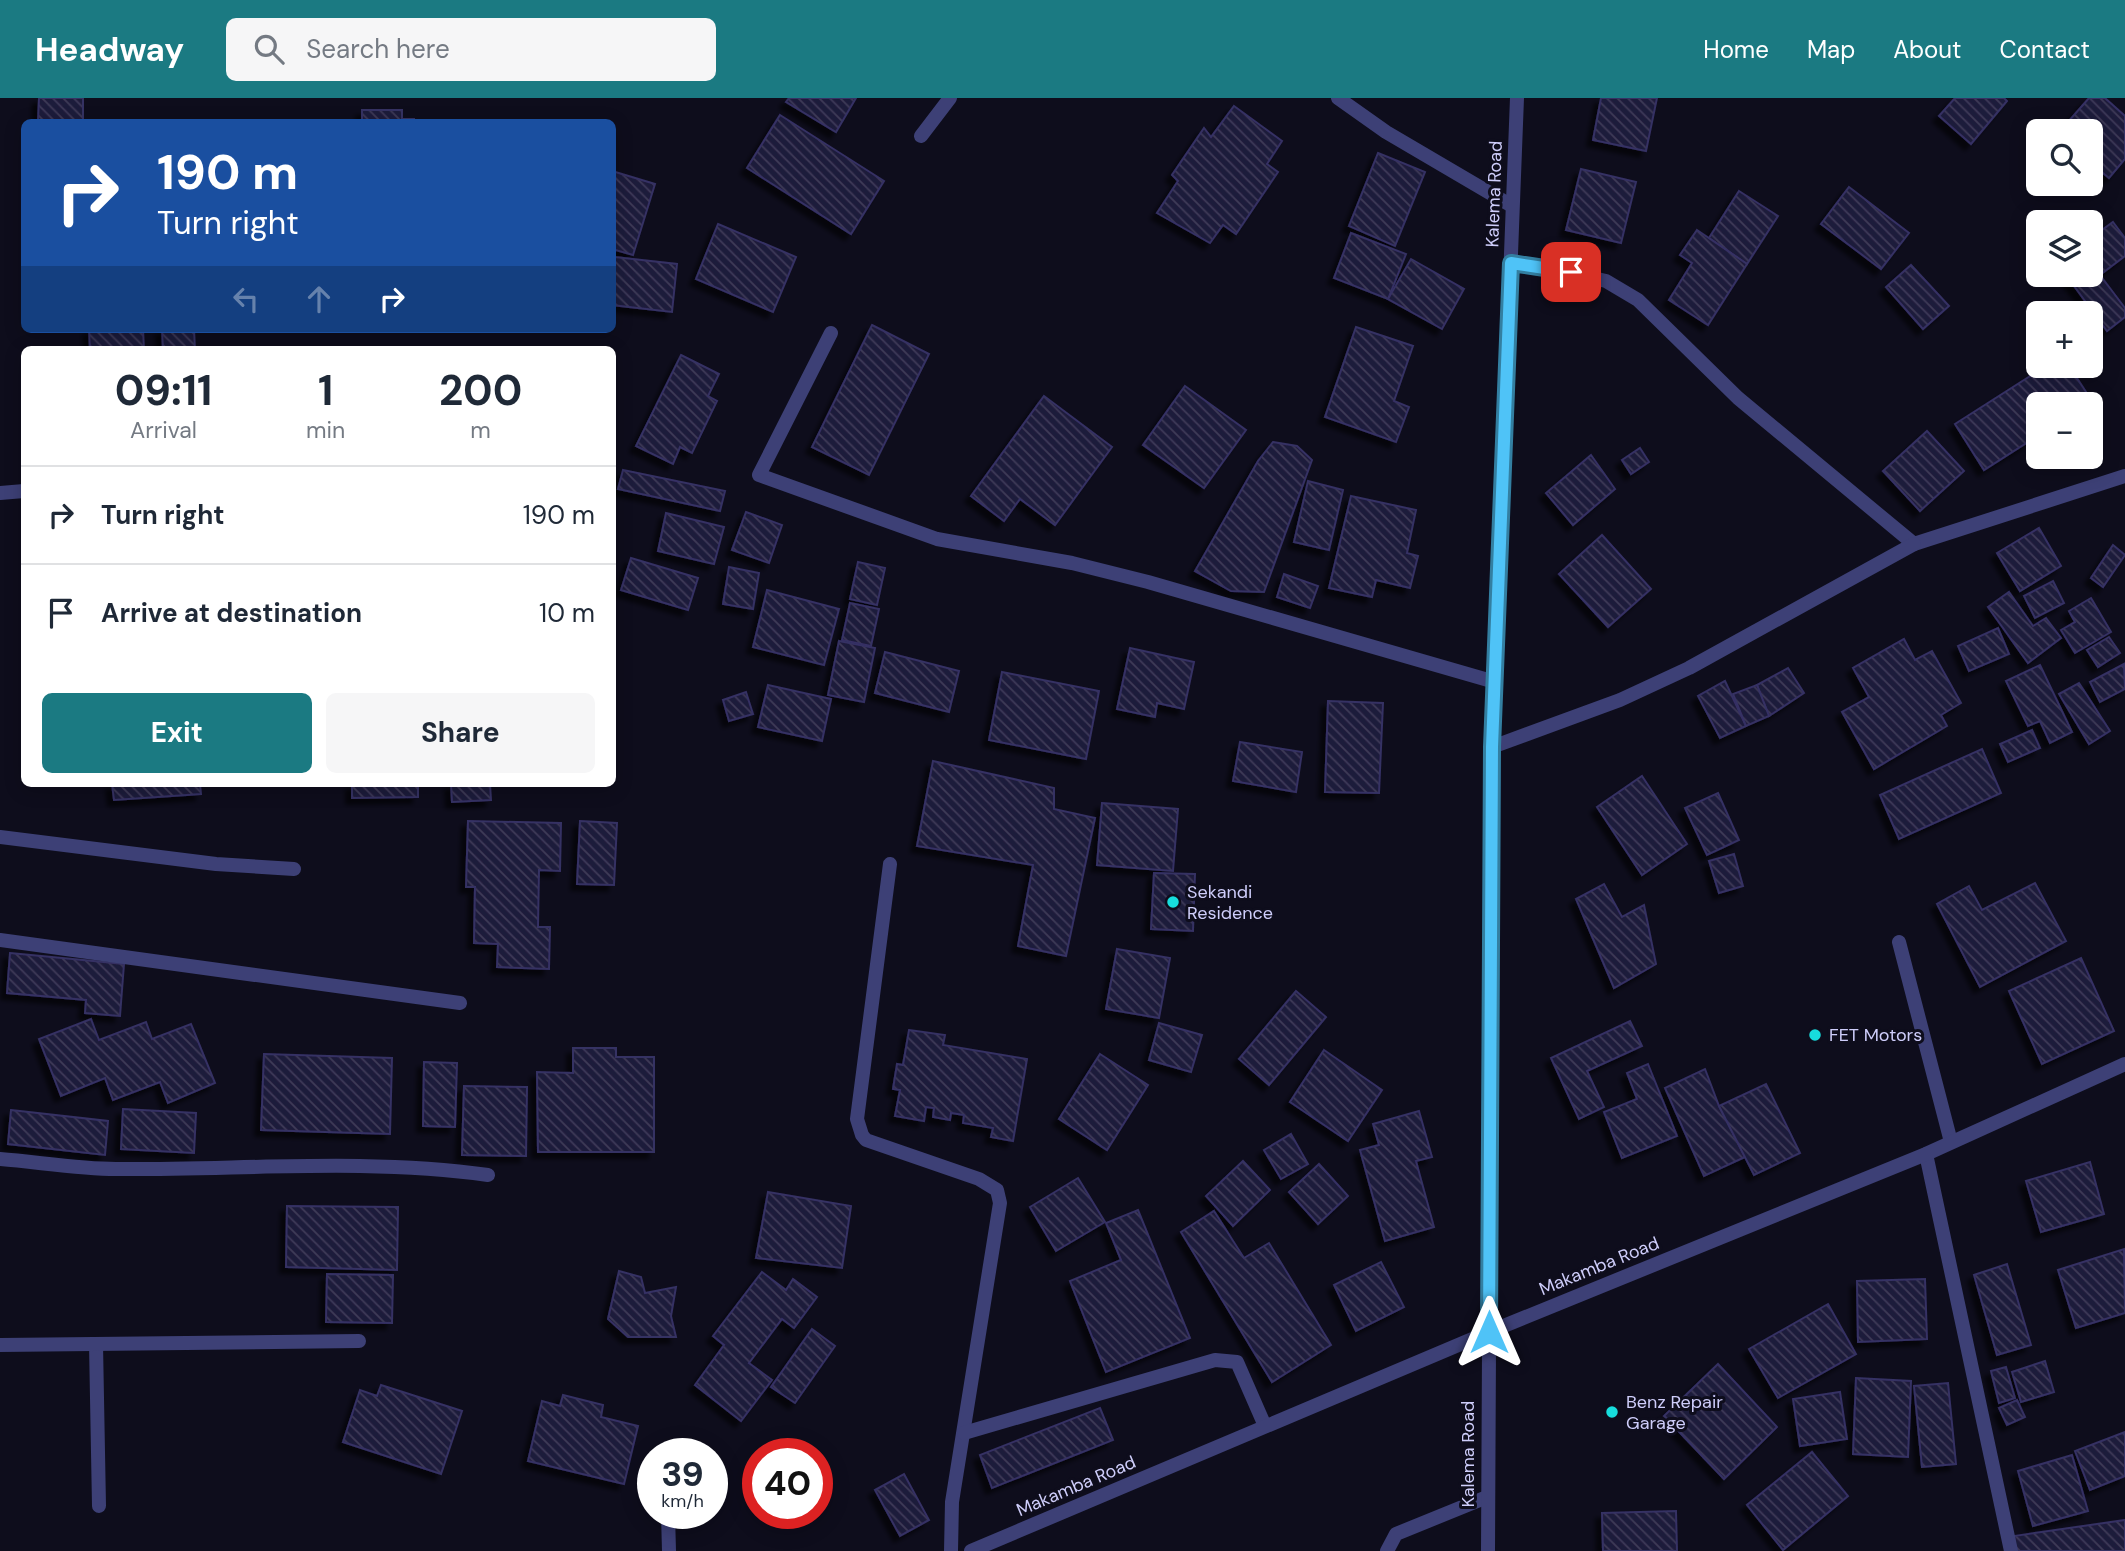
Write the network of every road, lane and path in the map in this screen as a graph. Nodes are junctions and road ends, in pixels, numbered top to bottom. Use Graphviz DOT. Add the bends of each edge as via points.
graph roads {
  1 [pos="950,98"];
  2 [pos="1338,98"];
  3 [pos="1517,98"];
  4 [pos="921,136"];
  5 [pos="1512,206"];
  6 [pos="1511,263"];
  7 [pos="831,333"];
  8 [pos="2125,476"];
  9 [pos="21,491"];
  10 [pos="0,493"];
  11 [pos="1914,544"];
  12 [pos="1495,682"];
  13 [pos="1492,747"];
  14 [pos="0,837"];
  15 [pos="890,864"];
  16 [pos="294,869"];
  17 [pos="0,940"];
  18 [pos="1899,942"];
  19 [pos="460,1003"];
  20 [pos="2125,1064"];
  21 [pos="1951,1142"];
  22 [pos="1926,1154"];
  23 [pos="0,1158"];
  24 [pos="488,1175"];
  25 [pos="1489,1332"];
  26 [pos="359,1341"];
  27 [pos="96,1344"];
  28 [pos="0,1345"];
  29 [pos="1265,1426"];
  30 [pos="964,1433"];
  31 [pos="1487,1497"];
  32 [pos="99,1506"];
  33 [pos="668,1529"];
  34 [pos="669,1551"];
  35 [pos="951,1551"];
  36 [pos="971,1551"];
  37 [pos="1387,1551"];
  38 [pos="1488,1551"];
  39 [pos="2011,1551"];
  1 -- 4 [label="street"];
  2 -- 5 [label="street" via="1386,132"];
  3 -- 5 [label="street, Kalema Road"];
  5 -- 6 [label="street, Kalema Road"];
  6 -- 11 [label="street" via="1606,281 1638,300 1738,398"];
  6 -- 12 [label="street, Kalema Road"];
  7 -- 12 [label="street" via="759,475 937,539 1085,566"];
  8 -- 11 [label="street"];
  9 -- 10 [label="street"];
  11 -- 13 [label="street" via="1689,668 1620,700"];
  12 -- 13 [label="street, Kalema Road"];
  13 -- 25 [label="street, Kalema Road"];
  14 -- 16 [label="street"];
  15 -- 30 [label="street" via="857,1119 866,1140 979,1178 997,1190 1000,1203"];
  17 -- 19 [label="street"];
  18 -- 21 [label="street"];
  20 -- 21 [label="street, Makamba Road"];
  21 -- 22 [label="street, Makamba Road"];
  22 -- 25 [label="street, Makamba Road"];
  22 -- 39 [label="street"];
  23 -- 24 [label="street" via="114,1169 435,1168"];
  25 -- 29 [label="street, Makamba Road"];
  25 -- 31 [label="street, Kalema Road"];
  26 -- 27 [label="street"];
  27 -- 28 [label="street"];
  27 -- 32 [label="street"];
  29 -- 30 [label="street" via="1237,1362 1215,1360"];
  29 -- 36 [label="street, Makamba Road"];
  30 -- 35 [label="street" via="952,1502"];
  31 -- 37 [label="street" via="1396,1534"];
  31 -- 38 [label="street, Kalema Road"];
  33 -- 34 [label="street"];
}
